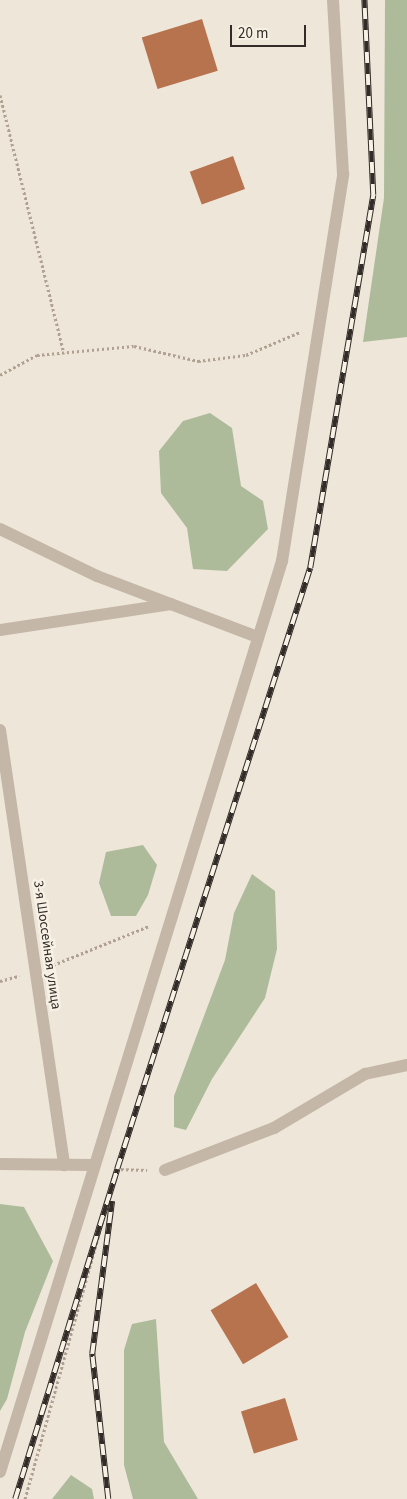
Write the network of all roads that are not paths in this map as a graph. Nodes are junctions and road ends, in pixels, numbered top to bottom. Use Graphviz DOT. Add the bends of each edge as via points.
graph roads {
  1 [pos="333,0"];
  2 [pos="0,529"];
  3 [pos="171,604"];
  4 [pos="0,630"];
  5 [pos="258,637"];
  6 [pos="0,730"];
  7 [pos="407,1065"];
  8 [pos="0,1164"];
  9 [pos="64,1164"];
  10 [pos="93,1165"];
  11 [pos="165,1170"];
  12 [pos="0,1472"];
  1 -- 5 [label="street" via="343,174 282,560"];
  2 -- 3 [label="street" via="97,576"];
  3 -- 4 [label="street"];
  3 -- 5 [label="street"];
  5 -- 10 [label="street"];
  6 -- 9 [label="street, 3-я Шоссейная улица"];
  7 -- 11 [label="street" via="365,1074 274,1128"];
  8 -- 9 [label="street"];
  9 -- 10 [label="street"];
  10 -- 12 [label="street"];
}
